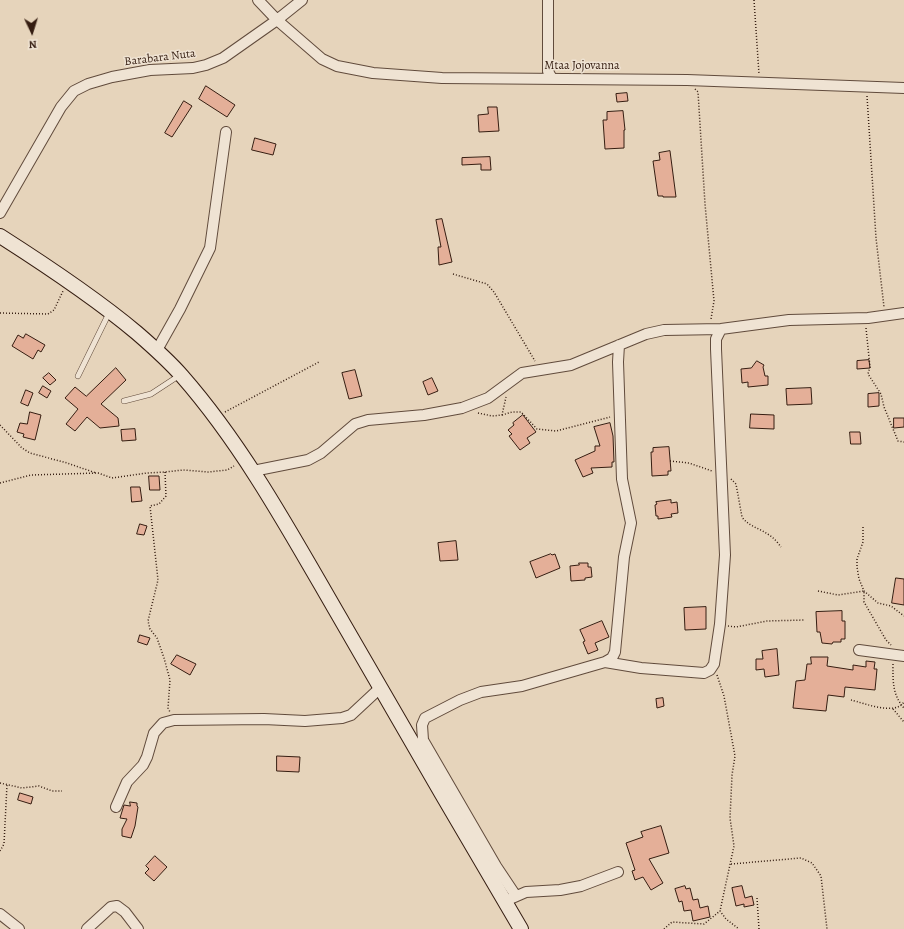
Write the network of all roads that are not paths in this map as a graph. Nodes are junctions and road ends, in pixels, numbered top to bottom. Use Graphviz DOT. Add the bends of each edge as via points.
graph roads {
  1 [pos="258,0"];
  2 [pos="302,0"];
  3 [pos="548,0"];
  4 [pos="277,20"];
  5 [pos="552,79"];
  6 [pos="904,88"];
  7 [pos="226,132"];
  8 [pos="0,213"];
  9 [pos="0,236"];
  10 [pos="110,310"];
  11 [pos="899,314"];
  12 [pos="721,329"];
  13 [pos="619,345"];
  14 [pos="157,350"];
  15 [pos="181,375"];
  16 [pos="78,376"];
  17 [pos="124,401"];
  18 [pos="249,466"];
  19 [pos="859,650"];
  20 [pos="904,656"];
  21 [pos="606,662"];
  22 [pos="380,688"];
  23 [pos="116,807"];
  24 [pos="618,872"];
  25 [pos="511,899"];
  26 [pos="0,914"];
  27 [pos="19,929"];
  28 [pos="87,929"];
  29 [pos="138,929"];
  30 [pos="521,929"];
  1 -- 4 [label="street, Mtaa Jojovanna"];
  2 -- 4 [label="street, Barabara Nuta"];
  3 -- 5 [label="street" via="548,71"];
  4 -- 5 [label="street, Mtaa Jojovanna" via="322,59 337,66 373,73 442,78"];
  4 -- 8 [label="street, Barabara Nuta" via="223,58 206,65 150,70 112,77 74,91 61,107"];
  5 -- 6 [label="street, Mtaa Jojovanna" via="687,80"];
  7 -- 14 [label="street" via="210,248"];
  9 -- 10 [label="main road"];
  10 -- 14 [label="main road"];
  10 -- 16 [label="lane"];
  11 -- 12 [label="street" via="868,318 789,320"];
  12 -- 13 [label="street" via="664,330"];
  12 -- 21 [label="street" via="716,339 716,349 725,555 714,664 704,673 641,668"];
  13 -- 18 [label="street" via="571,365 522,373 488,398 462,408 424,415 368,420 356,424 321,453 308,460"];
  13 -- 21 [label="street" via="622,479 631,523 624,557 615,652"];
  14 -- 15 [label="main road"];
  15 -- 17 [label="lane" via="151,394"];
  15 -- 18 [label="main road" via="216,418"];
  18 -- 22 [label="main road"];
  19 -- 20 [label="street" via="894,651"];
  21 -- 25 [label="street" via="522,686 481,692 425,718 422,724 423,740 496,866"];
  22 -- 23 [label="street" via="351,715 342,718 305,722 264,719 174,720 163,723 154,733 147,758 127,782"];
  22 -- 25 [label="main road"];
  24 -- 25 [label="street" via="581,886 526,892"];
  25 -- 30 [label="main road"];
  26 -- 27 [label="street"];
  28 -- 29 [label="street" via="111,907 117,906"];
}
